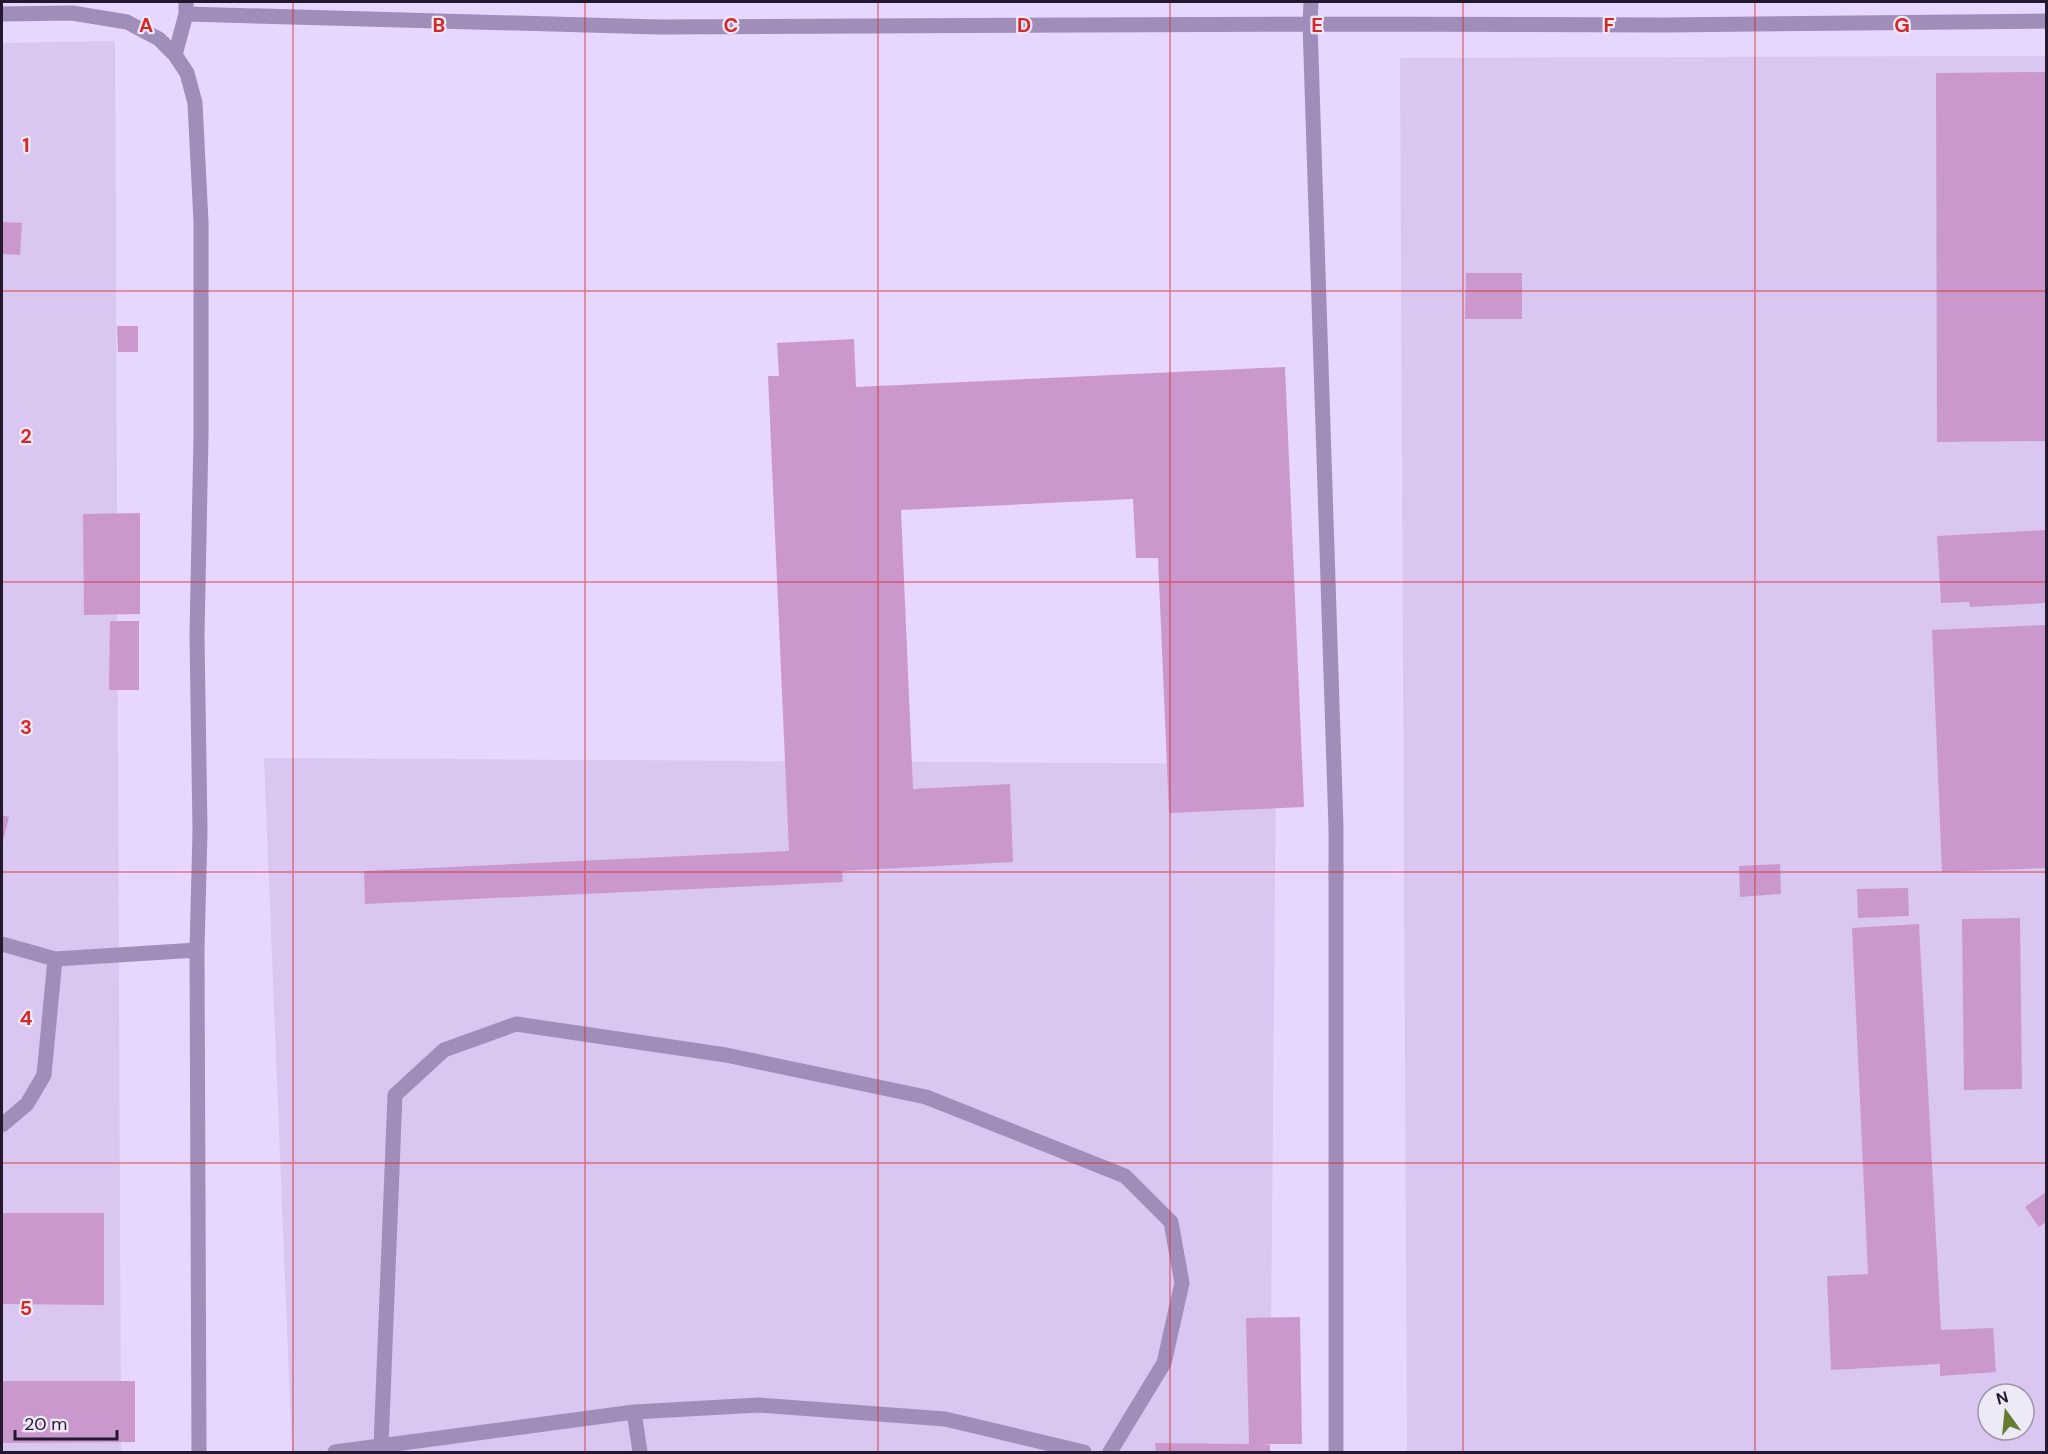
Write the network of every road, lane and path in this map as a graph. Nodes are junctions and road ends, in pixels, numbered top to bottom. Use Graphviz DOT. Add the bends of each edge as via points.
graph roads {
  1 [pos="1311,2"];
  2 [pos="186,8"];
  3 [pos="2,14"];
  4 [pos="2046,21"];
  5 [pos="1310,24"];
  6 [pos="175,55"];
  7 [pos="2,944"];
  8 [pos="198,950"];
  9 [pos="56,959"];
  10 [pos="2,1125"];
  11 [pos="634,1412"];
  12 [pos="381,1446"];
  13 [pos="199,1452"];
  14 [pos="335,1452"];
  15 [pos="640,1452"];
  16 [pos="1084,1452"];
  17 [pos="1110,1452"];
  18 [pos="1336,1452"];
  1 -- 5 [label="street"];
  2 -- 5 [label="street" via="658,27"];
  2 -- 6 [label="street"];
  3 -- 6 [label="street" via="72,13 127,22 159,39"];
  4 -- 5 [label="street"];
  5 -- 18 [label="street" via="1336,828"];
  6 -- 8 [label="street" via="187,73 195,103 201,222"];
  7 -- 9 [label="street"];
  8 -- 9 [label="street"];
  8 -- 13 [label="street"];
  9 -- 10 [label="street" via="44,1075 27,1104"];
  11 -- 12 [label="street"];
  11 -- 15 [label="street"];
  11 -- 16 [label="street" via="759,1405 945,1419"];
  12 -- 14 [label="street"];
  12 -- 17 [label="street" via="395,1095 444,1050 516,1024 726,1055 926,1096 1125,1176 1171,1222 1182,1283 1164,1363"];
}
